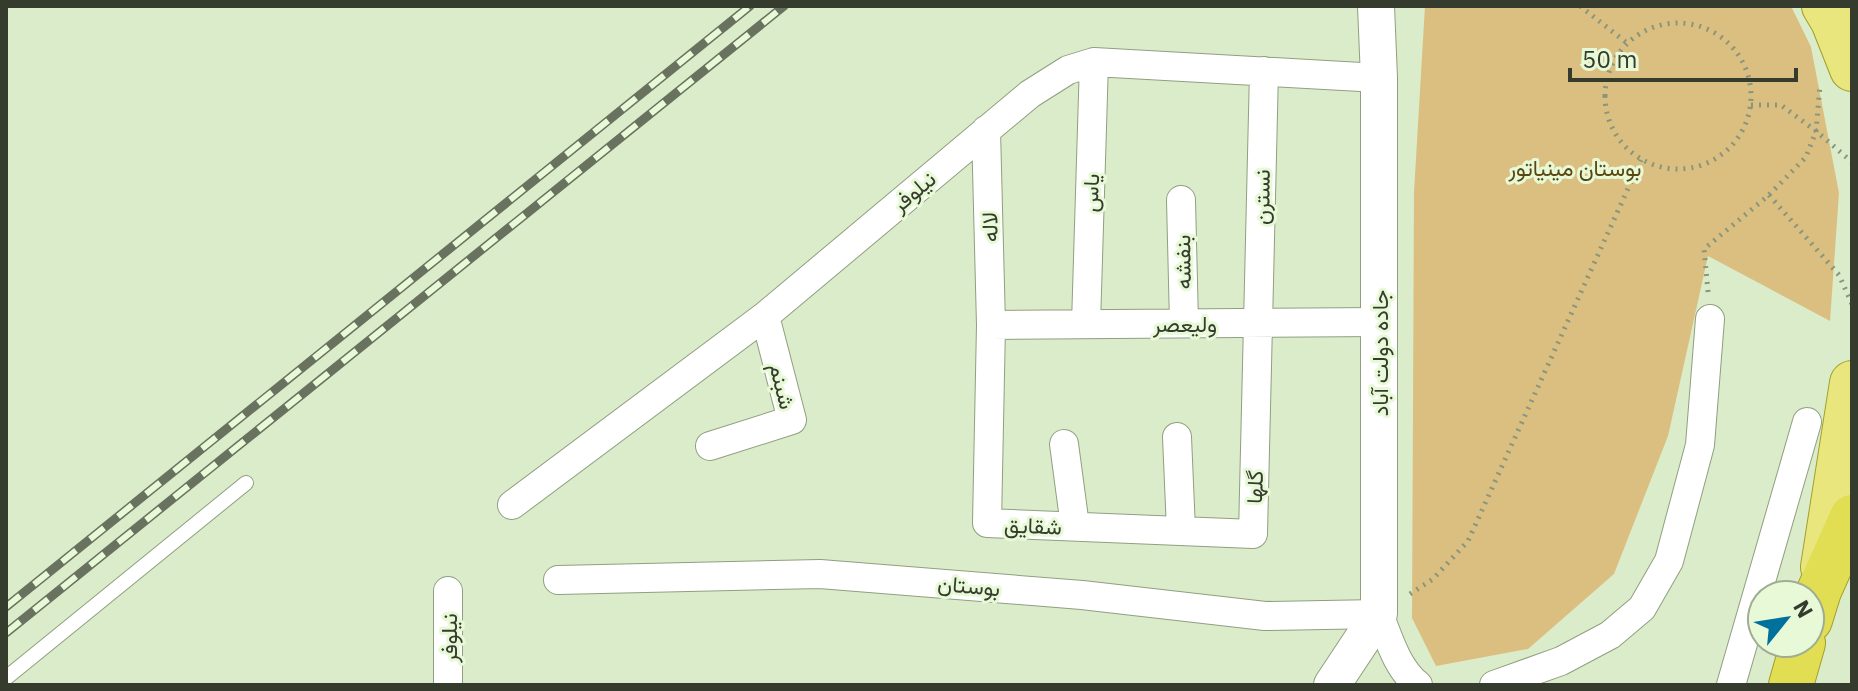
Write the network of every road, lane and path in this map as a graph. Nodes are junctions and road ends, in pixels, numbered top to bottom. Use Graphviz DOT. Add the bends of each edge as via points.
graph roads {
  1 [pos="1376,6"];
  2 [pos="1580,6"];
  3 [pos="1836,24"];
  4 [pos="1627,43"];
  5 [pos="1094,62"];
  6 [pos="1264,71"];
  7 [pos="1836,77"];
  8 [pos="1379,78"];
  9 [pos="1751,105"];
  10 [pos="986,130"];
  11 [pos="1816,131"];
  12 [pos="1641,160"];
  13 [pos="1852,162"];
  14 [pos="1769,195"];
  15 [pos="1181,200"];
  16 [pos="1852,304"];
  17 [pos="765,316"];
  18 [pos="1710,319"];
  19 [pos="1259,322"];
  20 [pos="1379,322"];
  21 [pos="1184,323"];
  22 [pos="1086,324"];
  23 [pos="991,325"];
  24 [pos="1852,383"];
  25 [pos="1807,422"];
  26 [pos="1177,437"];
  27 [pos="1064,444"];
  28 [pos="710,446"];
  29 [pos="246,483"];
  30 [pos="512,505"];
  31 [pos="1852,517"];
  32 [pos="1075,526"];
  33 [pos="1181,530"];
  34 [pos="1819,579"];
  35 [pos="1826,579"];
  36 [pos="558,580"];
  37 [pos="448,591"];
  38 [pos="1379,614"];
  39 [pos="1798,659"];
  40 [pos="6,678"];
  41 [pos="448,685"];
  42 [pos="1332,685"];
  43 [pos="1418,685"];
  44 [pos="1494,685"];
  45 [pos="1731,685"];
  46 [pos="1791,685"];
  1 -- 8 [label="street, جاده دولت آباد"];
  2 -- 4 [label="path"];
  3 -- 7 [label="main road"];
  4 -- 9 [label="path" via="1656,25 1704,27 1725,39 1741,58 1750,80"];
  4 -- 12 [label="path" via="1607,76 1604,100 1609,124 1622,145"];
  5 -- 6 [label="street, نیلوفر"];
  5 -- 10 [label="street, نیلوفر" via="1055,78"];
  5 -- 22 [label="street, یاس"];
  6 -- 8 [label="street, نیلوفر"];
  6 -- 19 [label="street, نسترن"];
  7 -- 11 [label="path"];
  8 -- 20 [label="street, جاده دولت آباد"];
  9 -- 11 [label="path" via="1781,105"];
  9 -- 12 [label="path" via="1745,128 1731,148 1711,162 1688,170 1664,169"];
  10 -- 17 [label="street, نیلوفر"];
  10 -- 23 [label="street, لاله"];
  11 -- 13 [label="path"];
  11 -- 14 [label="path" via="1806,157"];
  12 -- 38 [label="path" via="1468,541 1433,579"];
  14 -- 16 [label="path" via="1839,275"];
  14 -- 18 [label="path" via="1704,249"];
  15 -- 21 [label="street, بنفشه"];
  17 -- 28 [label="street, شبنم" via="792,420"];
  17 -- 30 [label="street, نیلوفر"];
  18 -- 44 [label="street" via="1700,445 1669,561 1642,608 1610,635 1561,661"];
  19 -- 20 [label="street, ولیعصر"];
  19 -- 21 [label="street, ولیعصر"];
  19 -- 33 [label="street, گلها" via="1253,534"];
  20 -- 38 [label="street, جاده دولت آباد"];
  21 -- 22 [label="street, ولیعصر"];
  22 -- 23 [label="street, ولیعصر"];
  23 -- 32 [label="street, شقایق" via="987,523"];
  24 -- 34 [label="main road"];
  25 -- 45 [label="street"];
  26 -- 33 [label="street"];
  27 -- 32 [label="street"];
  29 -- 40 [label="lane"];
  31 -- 35 [label="highway"];
  32 -- 33 [label="street, شقایق"];
  36 -- 38 [label="street, بوستان" via="820,574 1265,616"];
  37 -- 41 [label="street, نیلوفر"];
  38 -- 42 [label="street"];
  38 -- 43 [label="street" via="1396,655"];
  39 -- 46 [label="highway"];
}
